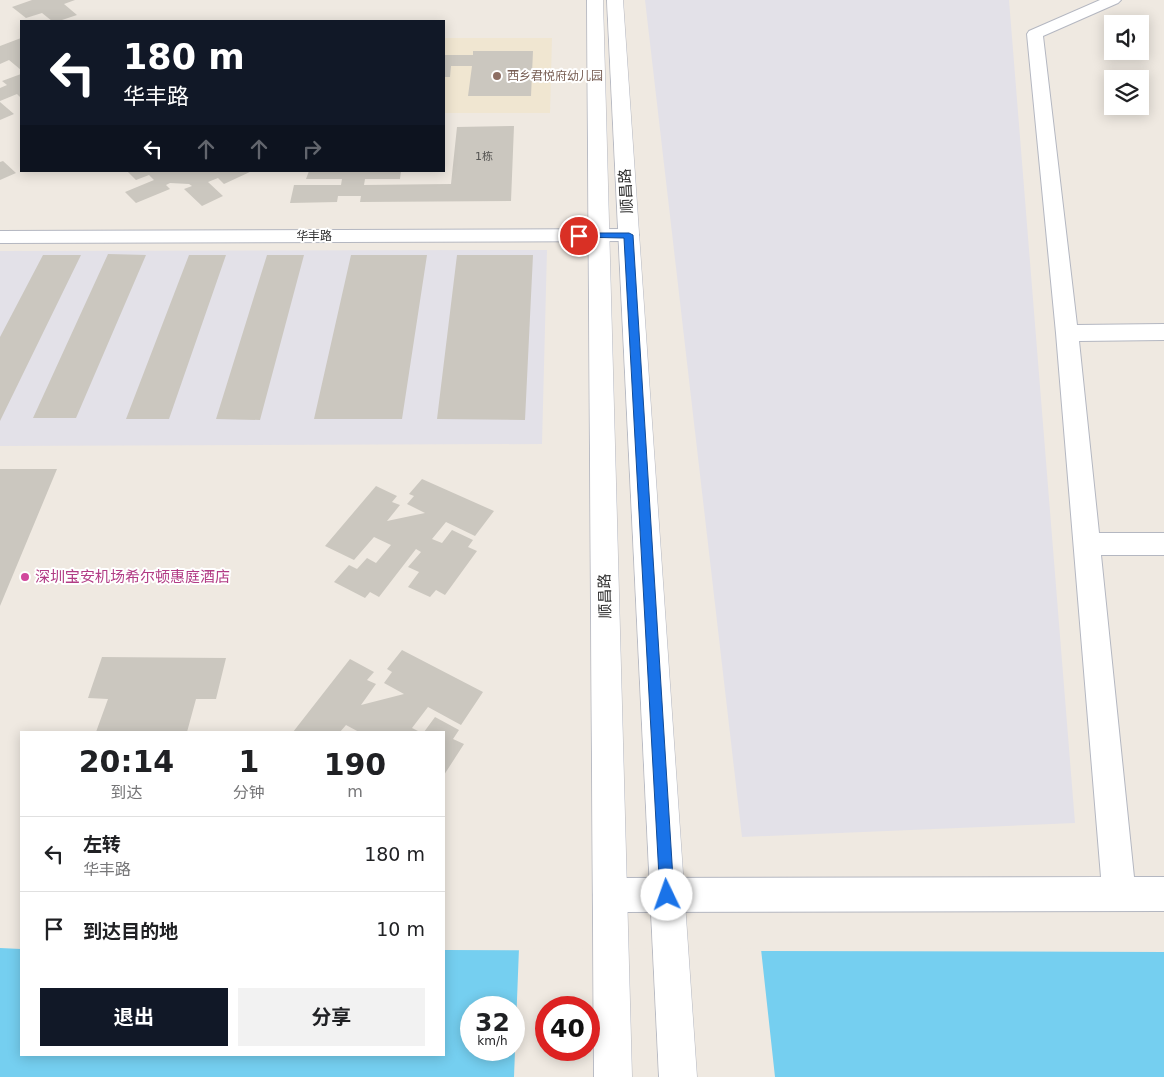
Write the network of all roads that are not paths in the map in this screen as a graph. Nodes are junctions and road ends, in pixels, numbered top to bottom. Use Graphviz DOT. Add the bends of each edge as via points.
graph roads {
  1 [pos="595,0"];
  2 [pos="615,0"];
  3 [pos="1113,0"];
  4 [pos="599,235"];
  5 [pos="629,235"];
  6 [pos="0,237"];
  7 [pos="1164,332"];
  8 [pos="1067,333"];
  9 [pos="1086,544"];
  10 [pos="1164,544"];
  11 [pos="1119,894"];
  12 [pos="1164,894"];
  13 [pos="610,908"];
  14 [pos="668,908"];
  15 [pos="613,1077"];
  16 [pos="678,1077"];
  1 -- 4 [label="street, 顺昌路"];
  2 -- 5 [label="street, 顺昌路"];
  3 -- 8 [label="street" via="1035,34"];
  4 -- 5 [label="street, 华丰路"];
  4 -- 6 [label="street, 华丰路"];
  4 -- 13 [label="street, 顺昌路"];
  5 -- 14 [label="street, 顺昌路"];
  7 -- 8 [label="street"];
  8 -- 9 [label="street"];
  9 -- 10 [label="street"];
  9 -- 11 [label="street"];
  11 -- 12 [label="street"];
  11 -- 14 [label="street"];
  13 -- 14 [label="street"];
  13 -- 15 [label="street, 顺昌路"];
  14 -- 16 [label="street, 顺昌路"];
}
